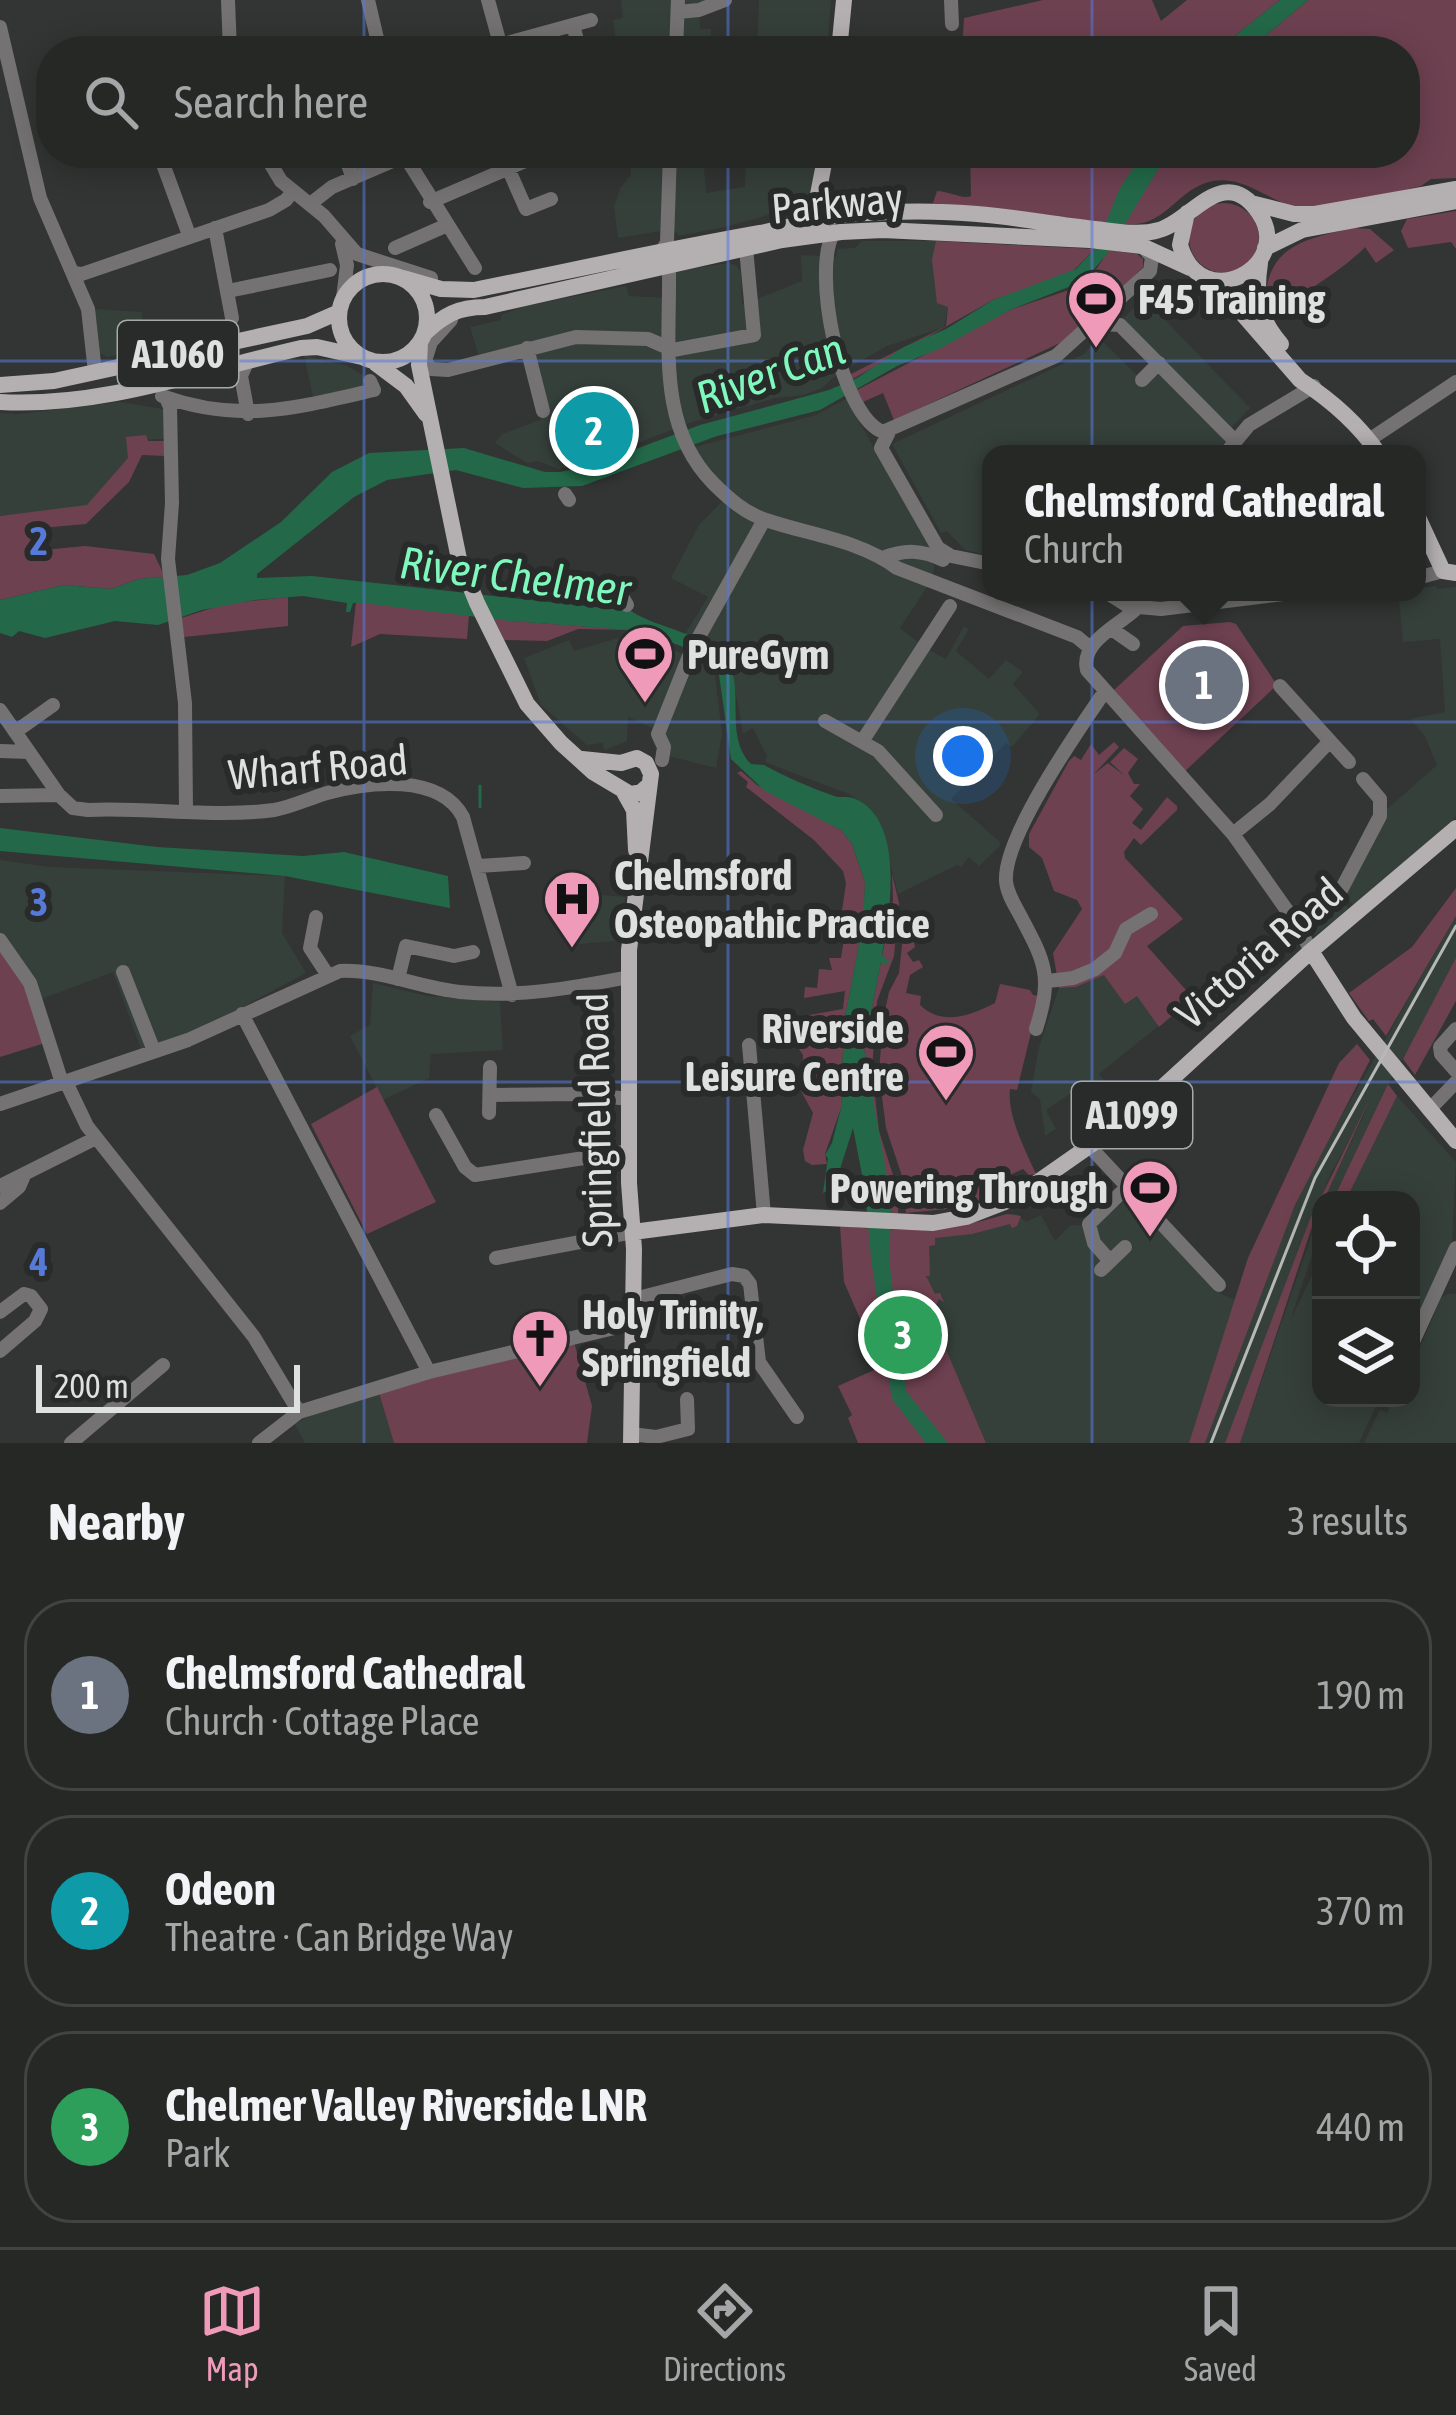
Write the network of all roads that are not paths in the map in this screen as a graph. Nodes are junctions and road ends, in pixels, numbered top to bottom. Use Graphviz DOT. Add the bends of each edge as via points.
graph roads {
  1 [pos="228,0"];
  2 [pos="368,0"];
  3 [pos="488,0"];
  4 [pos="725,0"];
  5 [pos="844,0"];
  6 [pos="951,0"];
  7 [pos="678,6"];
  8 [pos="592,20"];
  9 [pos="952,24"];
  10 [pos="573,25"];
  11 [pos="0,27"];
  12 [pos="229,36"];
  13 [pos="376,36"];
  14 [pos="498,36"];
  15 [pos="539,36"];
  16 [pos="576,36"];
  17 [pos="677,36"];
  18 [pos="840,36"];
  19 [pos="164,168"];
  20 [pos="272,168"];
  21 [pos="349,168"];
  22 [pos="375,168"];
  23 [pos="411,168"];
  24 [pos="508,168"];
  25 [pos="669,168"];
  26 [pos="827,168"];
  27 [pos="353,178"];
  28 [pos="1456,189"];
  29 [pos="293,191"];
  30 [pos="551,199"];
  31 [pos="1456,201"];
  32 [pos="430,202"];
  33 [pos="1251,203"];
  34 [pos="310,204"];
  35 [pos="829,208"];
  36 [pos="1281,210"];
  37 [pos="1186,213"];
  38 [pos="445,226"];
  39 [pos="215,228"];
  40 [pos="337,230"];
  41 [pos="1093,234"];
  42 [pos="189,235"];
  43 [pos="1136,238"];
  44 [pos="740,242"];
  45 [pos="395,248"];
  46 [pos="661,253"];
  47 [pos="1263,254"];
  48 [pos="475,268"];
  49 [pos="329,270"];
  50 [pos="73,273"];
  51 [pos="1200,274"];
  52 [pos="403,278"];
  53 [pos="656,289"];
  54 [pos="228,291"];
  55 [pos="466,291"];
  56 [pos="341,305"];
  57 [pos="484,307"];
  58 [pos="232,318"];
  59 [pos="1099,320"];
  60 [pos="423,346"];
  61 [pos="527,348"];
  62 [pos="673,349"];
  63 [pos="248,360"];
  64 [pos="1162,366"];
  65 [pos="368,367"];
  66 [pos="95,371"];
  67 [pos="1142,380"];
  68 [pos="1456,382"];
  69 [pos="1307,383"];
  70 [pos="0,385"];
  71 [pos="135,387"];
  72 [pos="166,398"];
  73 [pos="0,402"];
  74 [pos="204,411"];
  75 [pos="543,411"];
  76 [pos="248,414"];
  77 [pos="430,420"];
  78 [pos="170,423"];
  79 [pos="882,431"];
  80 [pos="1234,440"];
  81 [pos="1231,445"];
  82 [pos="1372,445"];
  83 [pos="1377,445"];
  84 [pos="764,520"];
  85 [pos="1426,531"];
  86 [pos="949,552"];
  87 [pos="884,558"];
  88 [pos="982,561"];
  89 [pos="1449,572"];
  90 [pos="933,580"];
  91 [pos="954,597"];
  92 [pos="1117,601"];
  93 [pos="1153,601"];
  94 [pos="1222,601"];
  95 [pos="1136,608"];
  96 [pos="1153,609"];
  97 [pos="1113,630"];
  98 [pos="1133,644"];
  99 [pos="1089,647"];
  100 [pos="1280,686"];
  101 [pos="1105,691"];
  102 [pos="53,705"];
  103 [pos="0,710"];
  104 [pos="825,721"];
  105 [pos="15,732"];
  106 [pos="863,740"];
  107 [pos="1330,741"];
  108 [pos="0,752"];
  109 [pos="29,752"];
  110 [pos="580,758"];
  111 [pos="662,760"];
  112 [pos="621,763"];
  113 [pos="1349,763"];
  114 [pos="1363,779"];
  115 [pos="649,784"];
  116 [pos="622,790"];
  117 [pos="59,795"];
  118 [pos="0,796"];
  119 [pos="186,810"];
  120 [pos="936,815"];
  121 [pos="1456,828"];
  122 [pos="1233,834"];
  123 [pos="524,862"];
  124 [pos="478,866"];
  125 [pos="637,868"];
  126 [pos="1150,914"];
  127 [pos="316,917"];
  128 [pos="1298,926"];
  129 [pos="0,940"];
  130 [pos="1311,951"];
  131 [pos="472,952"];
  132 [pos="123,972"];
  133 [pos="327,974"];
  134 [pos="629,977"];
  135 [pos="398,980"];
  136 [pos="1048,981"];
  137 [pos="512,995"];
  138 [pos="242,1015"];
  139 [pos="1036,1029"];
  140 [pos="1456,1029"];
  141 [pos="749,1045"];
  142 [pos="154,1051"];
  143 [pos="490,1066"];
  144 [pos="1456,1071"];
  145 [pos="64,1082"];
  146 [pos="1456,1082"];
  147 [pos="490,1095"];
  148 [pos="629,1099"];
  149 [pos="0,1104"];
  150 [pos="1429,1110"];
  151 [pos="490,1113"];
  152 [pos="436,1115"];
  153 [pos="96,1138"];
  154 [pos="1456,1141"];
  155 [pos="1090,1148"];
  156 [pos="629,1151"];
  157 [pos="23,1178"];
  158 [pos="0,1186"];
  159 [pos="1127,1187"];
  160 [pos="0,1203"];
  161 [pos="764,1215"];
  162 [pos="633,1232"];
  163 [pos="1125,1247"];
  164 [pos="1456,1248"];
  165 [pos="496,1258"];
  166 [pos="1219,1285"];
  167 [pos="634,1298"];
  168 [pos="0,1312"];
  169 [pos="632,1324"];
  170 [pos="1420,1326"];
  171 [pos="0,1352"];
  172 [pos="163,1365"];
  173 [pos="428,1372"];
  174 [pos="687,1399"];
  175 [pos="299,1412"];
  176 [pos="797,1417"];
  177 [pos="631,1439"];
  178 [pos="71,1443"];
  179 [pos="259,1443"];
  1 -- 12 [label="street"];
  2 -- 13 [label="street"];
  3 -- 14 [label="street"];
  4 -- 7 [label="street" via="699,10"];
  5 -- 18 [label="main road"];
  6 -- 9 [label="street"];
  7 -- 17 [label="street"];
  8 -- 10 [label="street"];
  10 -- 15 [label="street"];
  10 -- 16 [label="street"];
  11 -- 50 [label="street" via="40,198"];
  19 -- 42 [label="street"];
  20 -- 29 [label="street"];
  21 -- 27 [label="street"];
  22 -- 27 [label="street"];
  23 -- 32 [label="street"];
  24 -- 30 [label="street" via="526,208"];
  24 -- 32 [label="street"];
  25 -- 46 [label="street"];
  26 -- 35 [label="main road"];
  27 -- 34 [label="street"];
  28 -- 36 [label="main road" via="1315,214"];
  29 -- 34 [label="street"];
  29 -- 39 [label="street" via="277,207"];
  31 -- 47 [label="main road" via="1325,224 1285,236"];
  32 -- 38 [label="street"];
  33 -- 36 [label="main road"];
  33 -- 37 [label="main road" via="1216,194"];
  33 -- 47 [label="main road" via="1264,224"];
  34 -- 40 [label="street"];
  35 -- 41 [label="main road, Parkway / A1060" via="972,213"];
  35 -- 41 [label="main road, Parkway / A1060" via="883,230"];
  35 -- 44 [label="main road, Parkway / A1060"];
  35 -- 44 [label="main road, Parkway"];
  35 -- 79 [label="street" via="834,346 855,397"];
  36 -- 43 [label="main road" via="1222,183 1202,188"];
  37 -- 43 [label="main road"];
  37 -- 51 [label="main road" via="1180,245"];
  38 -- 45 [label="street"];
  38 -- 48 [label="street"];
  39 -- 42 [label="street"];
  39 -- 54 [label="street"];
  40 -- 55 [label="street" via="362,257"];
  40 -- 56 [label="street" via="347,266"];
  41 -- 43 [label="main road, Parkway / A1060"];
  42 -- 50 [label="street"];
  43 -- 51 [label="main road, Parkway / A1060"];
  43 -- 59 [label="street" via="1152,257 1150,271"];
  44 -- 46 [label="main road, Parkway / A1060"];
  44 -- 57 [label="main road, Parkway / A1060"];
  44 -- 62 [label="street" via="754,335"];
  46 -- 55 [label="main road, Parkway / A1060"];
  47 -- 51 [label="main road" via="1230,280"];
  47 -- 69 [label="main road" via="1263,320 1313,378"];
  49 -- 54 [label="street"];
  50 -- 66 [label="street" via="88,309"];
  51 -- 69 [label="main road, Parkway"];
  52 -- 55 [label="main road, Parkway / A1060"];
  52 -- 56 [label="main road, A1060" via="370,275"];
  52 -- 60 [label="main road" via="425,304"];
  53 -- 53 [label="street" via="672,271"];
  53 -- 62 [label="street"];
  54 -- 58 [label="street"];
  56 -- 65 [label="main road" via="342,337"];
  56 -- 66 [label="main road, A1060" via="307,326"];
  57 -- 60 [label="street, Parkway" via="450,320"];
  57 -- 60 [label="main road, Parkway / A1060" via="451,312"];
  59 -- 64 [label="street" via="1120,325"];
  59 -- 79 [label="street" via="1056,356"];
  60 -- 61 [label="street" via="431,369 442,370"];
  60 -- 65 [label="main road, A1060"];
  60 -- 77 [label="main road"];
  61 -- 62 [label="street" via="592,336"];
  61 -- 75 [label="street"];
  62 -- 84 [label="street" via="686,450 714,493"];
  63 -- 65 [label="main road, A1060" via="309,347"];
  63 -- 71 [label="main road, A1060"];
  63 -- 76 [label="street"];
  64 -- 67 [label="street"];
  64 -- 80 [label="street"];
  65 -- 76 [label="street" via="374,390"];
  65 -- 77 [label="main road" via="406,386"];
  66 -- 70 [label="main road, A1060"];
  68 -- 83 [label="street"];
  69 -- 80 [label="street"];
  69 -- 82 [label="main road"];
  71 -- 72 [label="street"];
  71 -- 73 [label="main road, A1060" via="67,401"];
  72 -- 74 [label="street"];
  72 -- 78 [label="street"];
  74 -- 76 [label="street"];
  74 -- 78 [label="street"];
  77 -- 110 [label="main road" via="476,604 534,715"];
  78 -- 119 [label="street" via="168,559 182,665"];
  79 -- 86 [label="street" via="881,448 932,538"];
  80 -- 81 [label="street"];
  84 -- 87 [label="street"];
  84 -- 111 [label="street" via="650,735 664,747"];
  85 -- 89 [label="main road"];
  86 -- 87 [label="street"];
  86 -- 88 [label="street"];
  86 -- 90 [label="street"];
  87 -- 90 [label="street"];
  90 -- 91 [label="street"];
  91 -- 99 [label="street" via="1073,629"];
  91 -- 106 [label="street"];
  92 -- 95 [label="street"];
  93 -- 96 [label="street"];
  94 -- 96 [label="street"];
  95 -- 96 [label="street"];
  95 -- 97 [label="street"];
  97 -- 98 [label="street"];
  97 -- 99 [label="street"];
  99 -- 101 [label="street" via="1085,665"];
  100 -- 107 [label="street"];
  101 -- 122 [label="street"];
  101 -- 136 [label="street" via="1035,802 1007,868 1009,893"];
  102 -- 105 [label="street"];
  103 -- 105 [label="street"];
  104 -- 106 [label="street"];
  105 -- 109 [label="street"];
  106 -- 120 [label="street"];
  107 -- 113 [label="street"];
  107 -- 122 [label="street"];
  108 -- 109 [label="street"];
  109 -- 117 [label="street"];
  110 -- 112 [label="main road"];
  110 -- 116 [label="main road"];
  112 -- 115 [label="main road" via="642,760"];
  112 -- 116 [label="main road" via="615,772"];
  114 -- 128 [label="street" via="1380,799 1380,816 1340,892"];
  115 -- 116 [label="main road" via="641,792"];
  115 -- 125 [label="main road, Springfield Road"];
  116 -- 125 [label="main road, Springfield Road" via="635,819"];
  117 -- 118 [label="street, Wharf Road"];
  117 -- 119 [label="street, Wharf Road" via="80,809"];
  119 -- 124 [label="street, Wharf Road" via="274,810 333,791 411,785 460,809"];
  121 -- 130 [label="main road, Victoria Road / A1099"];
  122 -- 128 [label="street"];
  123 -- 124 [label="street"];
  124 -- 137 [label="street, Wharf Road"];
  125 -- 134 [label="main road, Springfield Road"];
  126 -- 136 [label="street" via="1126,929 1115,953 1095,969"];
  127 -- 133 [label="street" via="310,948"];
  128 -- 130 [label="street"];
  129 -- 145 [label="street" via="31,983"];
  130 -- 150 [label="main road"];
  130 -- 155 [label="main road, Victoria Road / A1099"];
  131 -- 135 [label="street" via="406,946"];
  132 -- 142 [label="street"];
  133 -- 135 [label="street" via="352,970"];
  133 -- 138 [label="street"];
  134 -- 137 [label="street"];
  134 -- 148 [label="main road, Springfield Road"];
  135 -- 137 [label="street"];
  136 -- 139 [label="street"];
  138 -- 142 [label="street"];
  138 -- 173 [label="street"];
  140 -- 144 [label="street" via="1440,1047"];
  141 -- 161 [label="street"];
  142 -- 145 [label="street"];
  143 -- 147 [label="street"];
  145 -- 149 [label="street"];
  145 -- 153 [label="street"];
  146 -- 150 [label="street"];
  147 -- 148 [label="street"];
  147 -- 151 [label="street"];
  148 -- 156 [label="main road, Springfield Road"];
  150 -- 154 [label="main road"];
  152 -- 156 [label="street" via="475,1175"];
  153 -- 157 [label="street"];
  153 -- 175 [label="street" via="254,1337"];
  155 -- 159 [label="street"];
  155 -- 161 [label="main road, Victoria Road / A1099" via="1035,1187 950,1221"];
  156 -- 162 [label="main road, Springfield Road"];
  157 -- 158 [label="street"];
  157 -- 160 [label="street"];
  159 -- 163 [label="street" via="1089,1224 1106,1265"];
  159 -- 166 [label="street"];
  161 -- 162 [label="main road, Victoria Road / A1099"];
  162 -- 165 [label="street"];
  162 -- 167 [label="main road, Springfield Road"];
  164 -- 170 [label="street"];
  167 -- 169 [label="main road, Springfield Road"];
  167 -- 176 [label="street" via="732,1274 748,1279 759,1362"];
  168 -- 171 [label="street" via="24,1294 40,1309"];
  169 -- 173 [label="street"];
  169 -- 177 [label="main road, Springfield Road"];
  172 -- 178 [label="street"];
  173 -- 175 [label="street"];
  174 -- 177 [label="street" via="688,1429"];
  175 -- 179 [label="street"];
}
